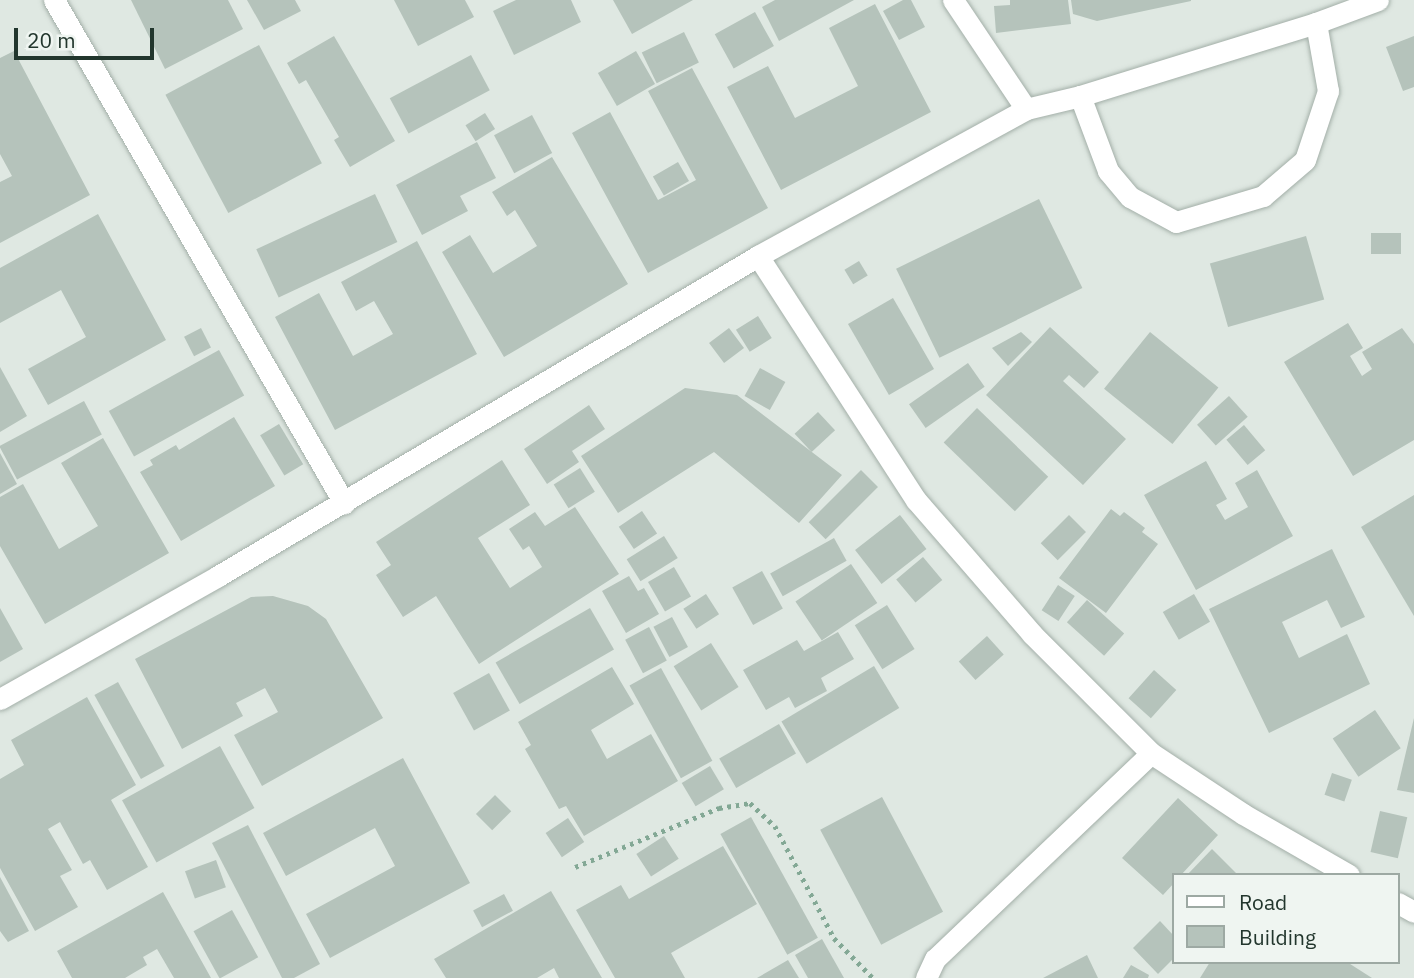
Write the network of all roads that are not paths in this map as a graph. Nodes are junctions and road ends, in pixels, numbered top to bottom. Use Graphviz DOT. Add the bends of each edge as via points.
graph roads {
  1 [pos="54,0"];
  2 [pos="953,0"];
  3 [pos="1378,0"];
  4 [pos="1316,23"];
  5 [pos="1080,96"];
  6 [pos="1027,108"];
  7 [pos="758,256"];
  8 [pos="344,503"];
  9 [pos="0,699"];
  10 [pos="1151,753"];
  11 [pos="1346,873"];
  12 [pos="926,978"];
  1 -- 8 [label="street"];
  2 -- 6 [label="street"];
  3 -- 4 [label="street"];
  4 -- 5 [label="street"];
  4 -- 5 [label="street" via="1328,91 1305,160 1263,196 1176,222 1130,197 1108,172"];
  5 -- 6 [label="street"];
  6 -- 7 [label="street"];
  7 -- 8 [label="street"];
  7 -- 10 [label="street" via="916,500 1032,634"];
  8 -- 9 [label="street"];
  10 -- 11 [label="street" via="1243,814"];
  10 -- 12 [label="street" via="935,959"];
}
